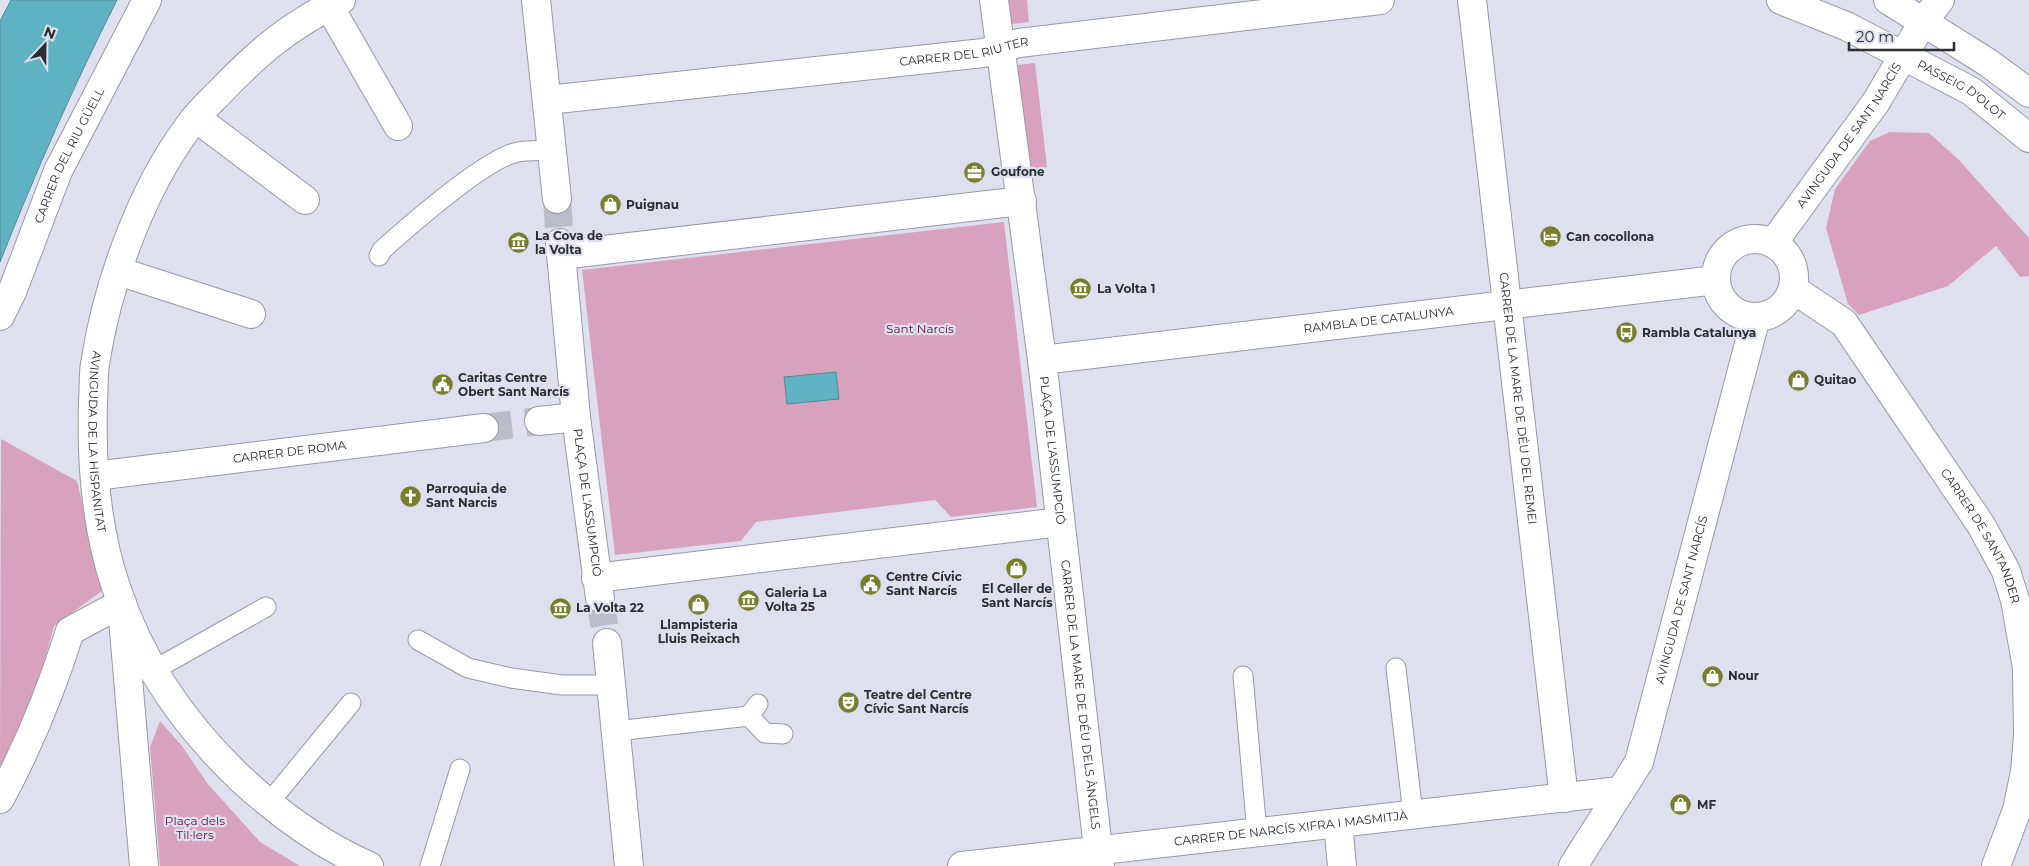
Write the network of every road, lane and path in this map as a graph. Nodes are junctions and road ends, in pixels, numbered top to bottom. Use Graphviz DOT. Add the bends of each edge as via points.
graph roads {
  1 [pos="147,0"];
  2 [pos="536,0"];
  3 [pos="994,0"];
  4 [pos="1380,0"];
  5 [pos="1472,0"];
  6 [pos="1781,0"];
  7 [pos="1888,0"];
  8 [pos="1940,0"];
  9 [pos="335,3"];
  10 [pos="1923,22"];
  11 [pos="1000,49"];
  12 [pos="1903,55"];
  13 [pos="2029,93"];
  14 [pos="548,100"];
  15 [pos="196,118"];
  16 [pos="398,126"];
  17 [pos="2029,138"];
  18 [pos="553,150"];
  19 [pos="557,199"];
  20 [pos="305,200"];
  21 [pos="1022,202"];
  22 [pos="1773,243"];
  23 [pos="379,256"];
  24 [pos="118,271"];
  25 [pos="1716,280"];
  26 [pos="1792,289"];
  27 [pos="1507,305"];
  28 [pos="251,314"];
  29 [pos="0,316"];
  30 [pos="1756,317"];
  31 [pos="1042,360"];
  32 [pos="576,417"];
  33 [pos="539,421"];
  34 [pos="484,428"];
  35 [pos="95,476"];
  36 [pos="1060,522"];
  37 [pos="122,603"];
  38 [pos="266,607"];
  39 [pos="418,640"];
  40 [pos="607,643"];
  41 [pos="1396,668"];
  42 [pos="154,670"];
  43 [pos="1243,676"];
  44 [pos="611,685"];
  45 [pos="351,703"];
  46 [pos="616,731"];
  47 [pos="783,734"];
  48 [pos="460,769"];
  49 [pos="1620,791"];
  50 [pos="1564,798"];
  51 [pos="0,799"];
  52 [pos="268,804"];
  53 [pos="1413,814"];
  54 [pos="1338,823"];
  55 [pos="1257,832"];
  56 [pos="1099,858"];
  57 [pos="144,866"];
  58 [pos="369,866"];
  59 [pos="430,866"];
  60 [pos="628,866"];
  61 [pos="962,866"];
  62 [pos="1342,866"];
  63 [pos="1573,866"];
  64 [pos="1996,866"];
  1 -- 29 [label="street, CARRER DEL RIU GÜELL" via="58,171"];
  2 -- 14 [label="street"];
  3 -- 11 [label="street"];
  4 -- 11 [label="street, CARRER DEL RIU TER" via="1019,43"];
  5 -- 27 [label="street, CARRER DE LA MARE DE DÉU DEL REMEI"];
  6 -- 12 [label="street, PASSEIG D'OLOT" via="1846,26"];
  7 -- 10 [label="street"];
  8 -- 10 [label="street, AVINGUDA DE SANT NARCÍS"];
  9 -- 15 [label="street, AVINGUDA DE LA HISPANITAT" via="284,33 252,58"];
  9 -- 16 [label="street"];
  10 -- 12 [label="street, AVINGUDA DE SANT NARCÍS"];
  10 -- 13 [label="street"];
  11 -- 14 [label="street, CARRER DEL RIU TER"];
  11 -- 21 [label="street"];
  12 -- 17 [label="street, PASSEIG D'OLOT" via="1971,91"];
  12 -- 22 [label="street, AVINGUDA DE SANT NARCÍS" via="1876,102"];
  14 -- 18 [label="street"];
  15 -- 20 [label="street"];
  15 -- 24 [label="street, AVINGUDA DE LA HISPANITAT" via="170,154 148,194"];
  18 -- 19 [label="street"];
  18 -- 23 [label="lane" via="517,152 490,166 417,218"];
  21 -- 31 [label="street, PLAÇA DE L'ASSUMPCIÓ"];
  21 -- 32 [label="street, PLAÇA DE L'ASSUMPCIÓ" via="561,249"];
  22 -- 25 [label="street" via="1757,239 1734,245 1722,257"];
  22 -- 26 [label="street" via="1791,262"];
  24 -- 28 [label="street"];
  24 -- 35 [label="street, AVINGUDA DE LA HISPANITAT" via="95,365 92,442"];
  25 -- 27 [label="street, RAMBLA DE CATALUNYA"];
  25 -- 30 [label="street" via="1719,295 1728,307 1741,315"];
  26 -- 30 [label="street" via="1776,312"];
  26 -- 64 [label="street, CARRER DE SANTANDER" via="1844,323 1981,524 2006,571 2027,668 2028,736 2017,810"];
  27 -- 31 [label="street, RAMBLA DE CATALUNYA"];
  27 -- 50 [label="street, CARRER DE LA MARE DE DÉU DEL REMEI"];
  30 -- 49 [label="street, AVINGUDA DE SANT NARCÍS" via="1639,762"];
  31 -- 36 [label="street, PLAÇA DE L'ASSUMPCIÓ"];
  32 -- 33 [label="street"];
  32 -- 36 [label="street, PLAÇA DE L'ASSUMPCIÓ" via="598,588"];
  34 -- 35 [label="street, CARRER DE ROMA"];
  35 -- 37 [label="street, AVINGUDA DE LA HISPANITAT" via="100,529"];
  36 -- 56 [label="street, CARRER DE LA MARE DE DÉU DELS ÀNGELS"];
  37 -- 42 [label="street, AVINGUDA DE LA HISPANITAT"];
  37 -- 51 [label="street" via="70,632 45,709"];
  37 -- 57 [label="street"];
  38 -- 42 [label="lane"];
  39 -- 44 [label="lane" via="468,668 562,685"];
  40 -- 44 [label="street"];
  41 -- 53 [label="lane"];
  42 -- 52 [label="street, AVINGUDA DE LA HISPANITAT" via="198,734"];
  43 -- 55 [label="lane"];
  44 -- 46 [label="street"];
  45 -- 52 [label="lane"];
  46 -- 47 [label="lane" via="753,710 765,733"];
  46 -- 60 [label="street"];
  48 -- 59 [label="lane"];
  49 -- 50 [label="street, CARRER DE NARCÍS XIFRA I MASMITJÀ"];
  49 -- 63 [label="street, AVINGUDA DE SANT NARCÍS"];
  50 -- 53 [label="street, CARRER DE NARCÍS XIFRA I MASMITJÀ"];
  52 -- 58 [label="street, AVINGUDA DE LA HISPANITAT" via="304,831"];
  53 -- 54 [label="street, CARRER DE NARCÍS XIFRA I MASMITJÀ"];
  54 -- 55 [label="street, CARRER DE NARCÍS XIFRA I MASMITJÀ"];
  54 -- 62 [label="street"];
  55 -- 56 [label="street, CARRER DE NARCÍS XIFRA I MASMITJÀ"];
  56 -- 61 [label="street, CARRER DE NARCÍS XIFRA I MASMITJÀ"];
}
